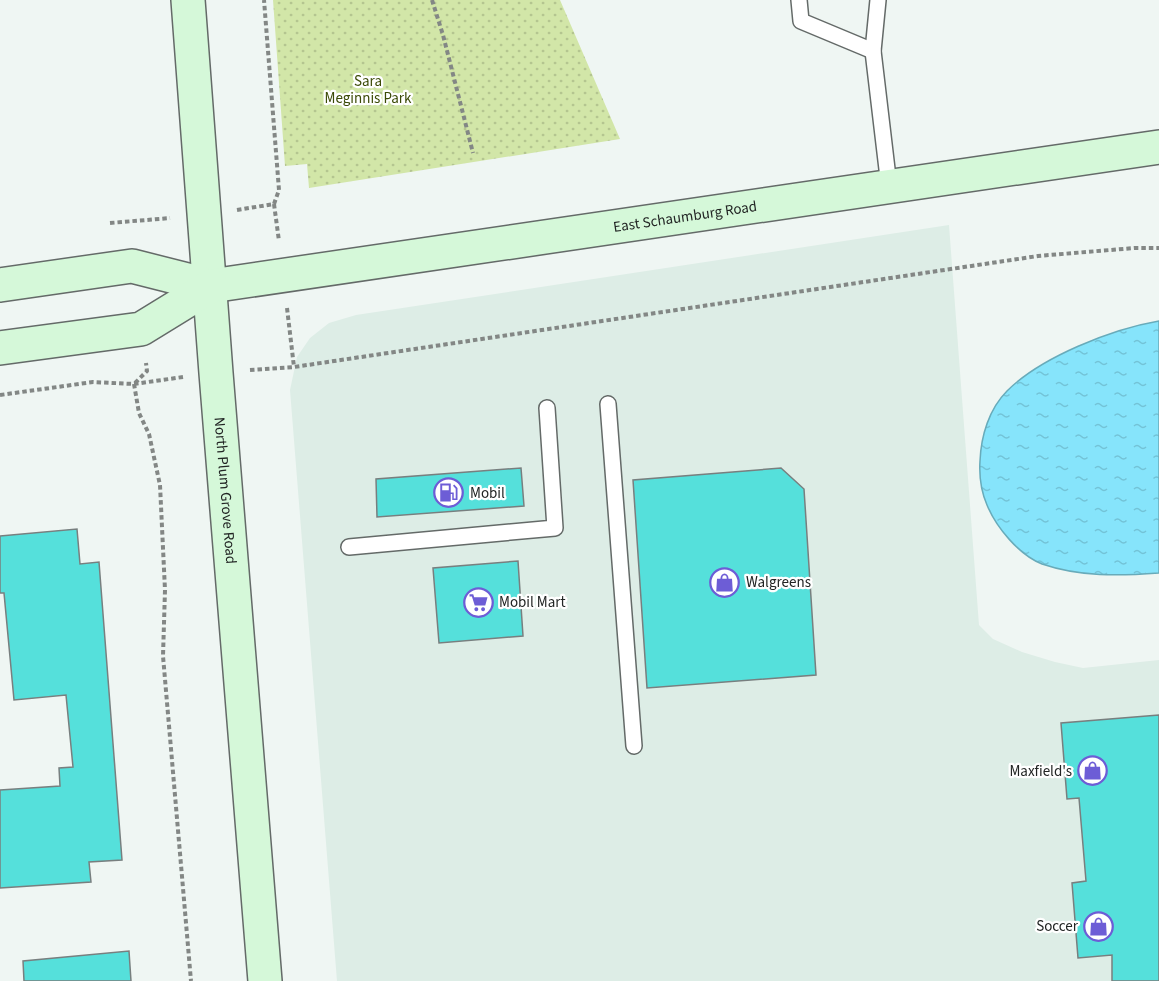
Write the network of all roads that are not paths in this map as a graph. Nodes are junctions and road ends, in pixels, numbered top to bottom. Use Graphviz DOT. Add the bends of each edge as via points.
graph roads {
  1 [pos="188,0"];
  2 [pos="799,0"];
  3 [pos="878,0"];
  4 [pos="873,51"];
  5 [pos="1159,147"];
  6 [pos="889,186"];
  7 [pos="0,285"];
  8 [pos="211,286"];
  9 [pos="0,348"];
  10 [pos="608,404"];
  11 [pos="547,408"];
  12 [pos="349,547"];
  13 [pos="634,746"];
  14 [pos="265,981"];
  1 -- 8 [label="main road, North Plum Grove Road"];
  2 -- 4 [label="lane" via="801,21"];
  3 -- 4 [label="lane"];
  4 -- 6 [label="lane"];
  5 -- 6 [label="main road, East Schaumburg Road"];
  6 -- 8 [label="main road, East Schaumburg Road"];
  7 -- 8 [label="main road, East Schaumburg Road" via="132,267"];
  8 -- 9 [label="main road, East Schaumburg Road" via="141,329"];
  8 -- 14 [label="main road, North Plum Grove Road"];
  10 -- 13 [label="lane"];
  11 -- 12 [label="lane" via="555,528"];
}
